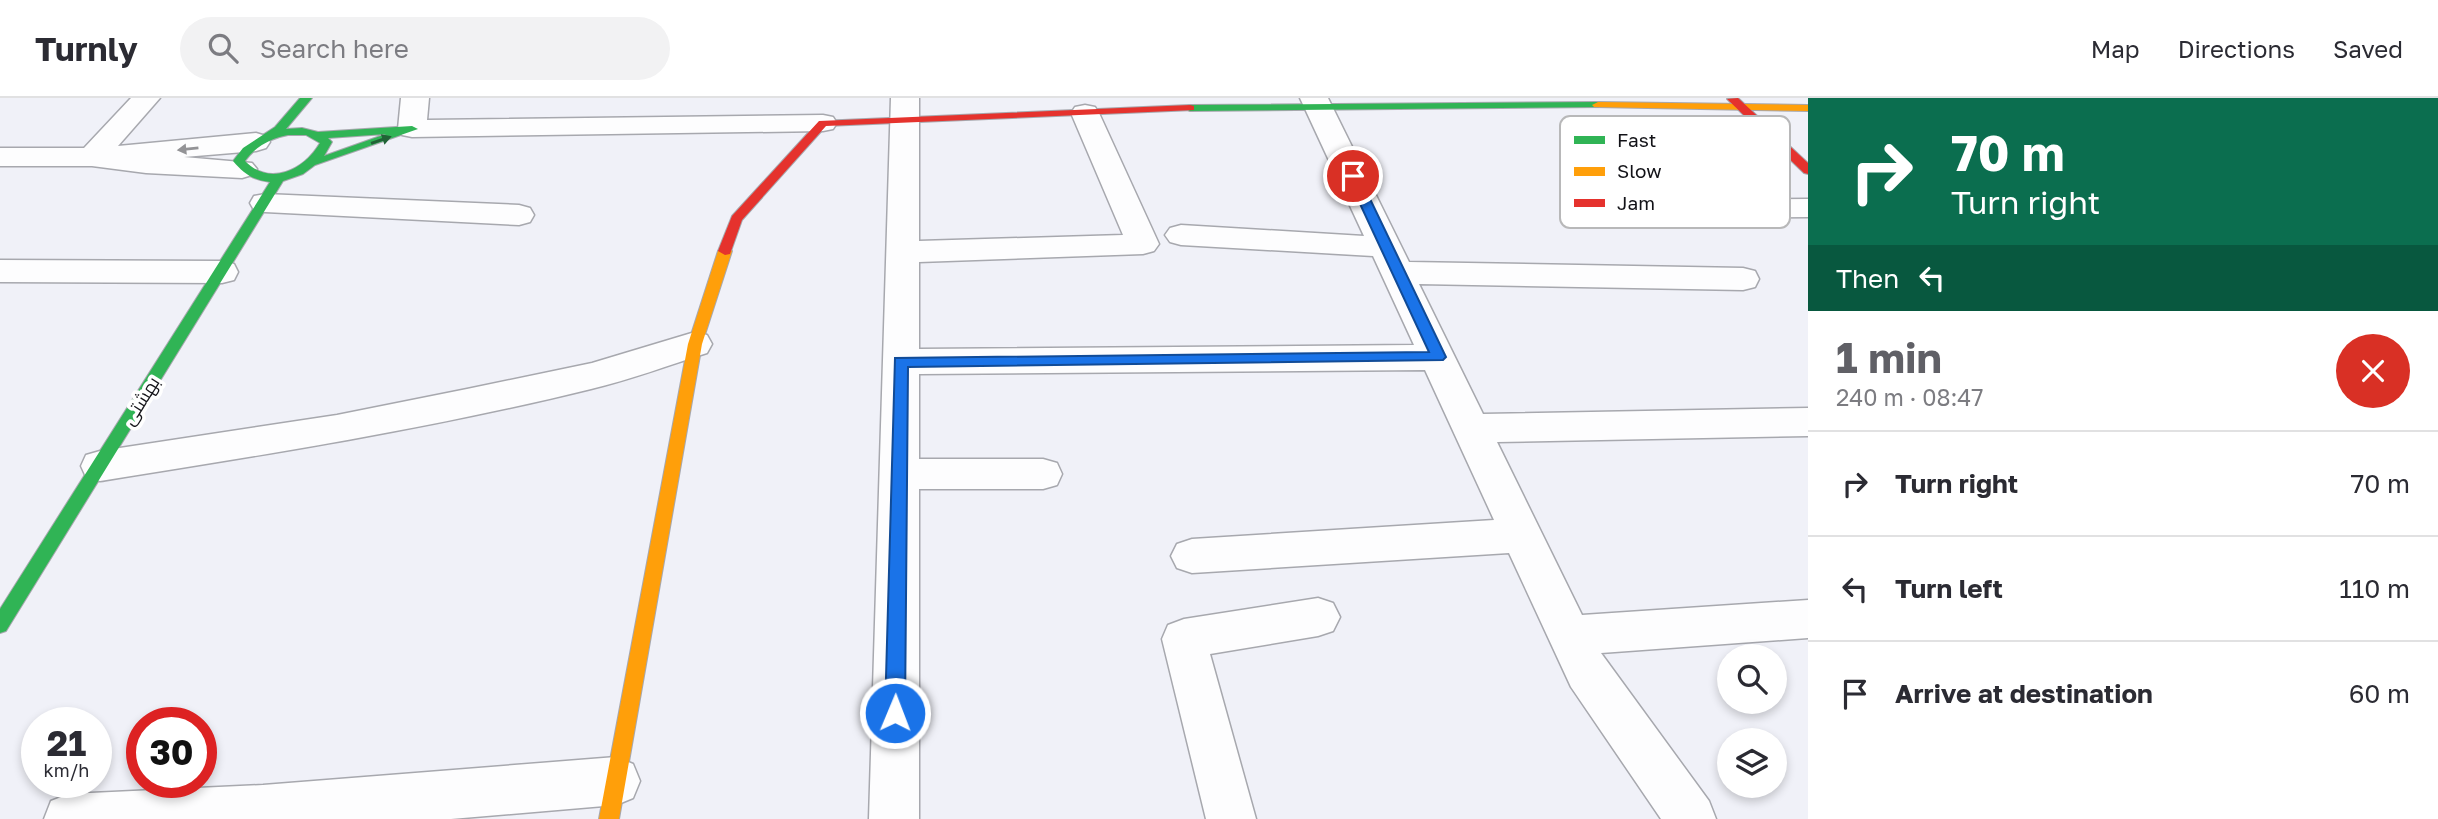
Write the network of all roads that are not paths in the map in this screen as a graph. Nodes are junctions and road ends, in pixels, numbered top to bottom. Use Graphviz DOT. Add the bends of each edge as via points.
graph roads {
  1 [pos="146,98"];
  2 [pos="306,98"];
  3 [pos="315,98"];
  4 [pos="415,98"];
  5 [pos="1317,102"];
  6 [pos="1736,102"];
  7 [pos="1119,105"];
  8 [pos="905,108"];
  9 [pos="1808,108"];
  10 [pos="1085,113"];
  11 [pos="1751,116"];
  12 [pos="823,124"];
  13 [pos="412,129"];
  14 [pos="314,133"];
  15 [pos="265,138"];
  16 [pos="1790,153"];
  17 [pos="0,157"];
  18 [pos="92,157"];
  19 [pos="317,162"];
  20 [pos="242,169"];
  21 [pos="1808,170"];
  22 [pos="272,190"];
  23 [pos="1790,208"];
  24 [pos="1808,208"];
  25 [pos="519,215"];
  26 [pos="1181,235"];
  27 [pos="902,252"];
  28 [pos="1393,260"];
  29 [pos="0,271"];
  30 [pos="222,272"];
  31 [pos="1744,279"];
  32 [pos="695,344"];
  33 [pos="1438,357"];
  34 [pos="901,362"];
  35 [pos="1808,422"];
  36 [pos="1472,428"];
  37 [pos="100,467"];
  38 [pos="899,474"];
  39 [pos="1042,474"];
  40 [pos="1523,535"];
  41 [pos="1192,556"];
  42 [pos="1318,617"];
  43 [pos="1808,619"];
  44 [pos="0,625"];
  45 [pos="1570,635"];
  46 [pos="613,800"];
  47 [pos="261,814"];
  48 [pos="69,819"];
  49 [pos="894,819"];
  50 [pos="1231,819"];
  51 [pos="1691,819"];
  1 -- 18 [label="street"];
  2 -- 15 [label="street"];
  3 -- 14 [label="street"];
  4 -- 13 [label="street"];
  5 -- 6 [label="street"];
  5 -- 7 [label="street"];
  5 -- 28 [label="street"];
  6 -- 9 [label="street"];
  6 -- 11 [label="street"];
  7 -- 10 [label="street"];
  8 -- 10 [label="street"];
  8 -- 12 [label="street"];
  8 -- 27 [label="street"];
  10 -- 27 [label="street" via="1143,244"];
  12 -- 13 [label="street"];
  12 -- 32 [label="street" via="736,219"];
  13 -- 14 [label="street"];
  19 -- 13 [label="street, one-way"];
  14 -- 15 [label="street"];
  14 -- 19 [label="street" via="326,142"];
  15 -- 18 [label="street, one-way"];
  15 -- 20 [label="street" via="239,161"];
  16 -- 21 [label="street"];
  17 -- 18 [label="street"];
  18 -- 20 [label="street"];
  19 -- 22 [label="street"];
  20 -- 22 [label="street"];
  22 -- 25 [label="street"];
  22 -- 30 [label="street, بهشتی"];
  23 -- 24 [label="street"];
  26 -- 28 [label="street"];
  27 -- 34 [label="street"];
  28 -- 31 [label="street"];
  28 -- 33 [label="street"];
  29 -- 30 [label="street"];
  30 -- 37 [label="street, بهشتی"];
  32 -- 37 [label="street" via="593,376 467,403"];
  32 -- 46 [label="street"];
  33 -- 34 [label="street"];
  33 -- 36 [label="street"];
  34 -- 38 [label="street"];
  35 -- 36 [label="street"];
  36 -- 40 [label="street"];
  37 -- 44 [label="street, بهشتی"];
  38 -- 39 [label="street"];
  38 -- 49 [label="street"];
  40 -- 41 [label="street"];
  40 -- 45 [label="street"];
  42 -- 50 [label="street" via="1184,639"];
  43 -- 45 [label="street"];
  45 -- 51 [label="street" via="1587,672"];
  46 -- 47 [label="street"];
  47 -- 48 [label="street"];
}
